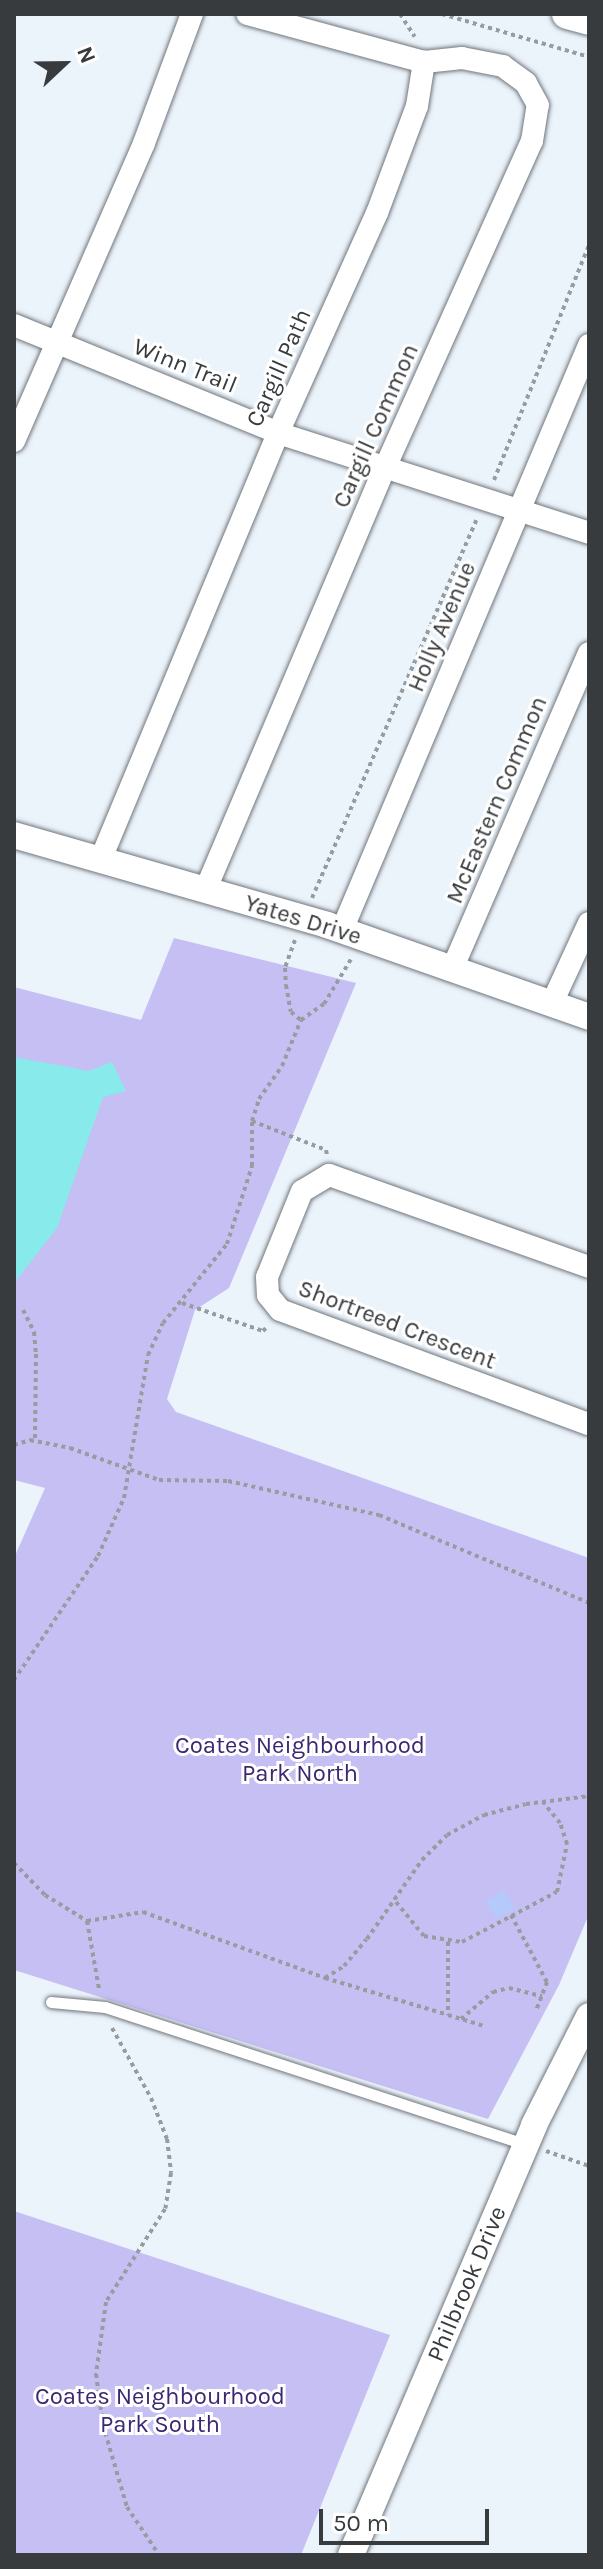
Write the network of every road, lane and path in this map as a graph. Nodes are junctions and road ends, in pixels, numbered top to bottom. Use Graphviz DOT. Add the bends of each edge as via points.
graph roads {
  1 [pos="192,14"];
  2 [pos="247,14"];
  3 [pos="442,14"];
  4 [pos="567,14"];
  5 [pos="589,20"];
  6 [pos="589,57"];
  7 [pos="424,62"];
  8 [pos="589,245"];
  9 [pos="14,325"];
  10 [pos="55,341"];
  11 [pos="589,345"];
  12 [pos="278,433"];
  13 [pos="14,441"];
  14 [pos="384,470"];
  15 [pos="485,500"];
  16 [pos="520,510"];
  17 [pos="589,533"];
  18 [pos="589,653"];
  19 [pos="14,835"];
  20 [pos="100,861"];
  21 [pos="205,891"];
  22 [pos="302,918"];
  23 [pos="589,923"];
  24 [pos="353,933"];
  25 [pos="453,967"];
  26 [pos="552,1003"];
  27 [pos="589,1017"];
  28 [pos="301,1020"];
  29 [pos="252,1121"];
  30 [pos="329,1175"];
  31 [pos="589,1267"];
  32 [pos="181,1303"];
  33 [pos="23,1310"];
  34 [pos="280,1310"];
  35 [pos="589,1424"];
  36 [pos="35,1441"];
  37 [pos="14,1445"];
  38 [pos="130,1474"];
  39 [pos="589,1603"];
  40 [pos="14,1680"];
  41 [pos="589,1796"];
  42 [pos="543,1802"];
  43 [pos="14,1863"];
  44 [pos="14,1872"];
  45 [pos="22,1874"];
  46 [pos="396,1901"];
  47 [pos="511,1915"];
  48 [pos="87,1921"];
  49 [pos="448,1942"];
  50 [pos="325,1978"];
  51 [pos="542,1996"];
  52 [pos="51,2002"];
  53 [pos="105,2007"];
  54 [pos="536,2011"];
  55 [pos="448,2015"];
  56 [pos="461,2019"];
  57 [pos="588,2021"];
  58 [pos="484,2026"];
  59 [pos="527,2145"];
  60 [pos="589,2166"];
  61 [pos="159,2555"];
  62 [pos="351,2555"];
  1 -- 10 [label="street" via="144,143"];
  2 -- 7 [label="street"];
  3 -- 6 [label="path"];
  4 -- 5 [label="main road"];
  7 -- 12 [label="street, Cargill Path" via="417,106 377,213"];
  7 -- 14 [label="street, Cargill Common" via="462,58 503,66 526,83 538,105 532,141"];
  8 -- 15 [label="path"];
  9 -- 10 [label="street, Winn Trail"];
  10 -- 12 [label="street, Winn Trail"];
  10 -- 13 [label="street"];
  11 -- 16 [label="street, Holly Avenue"];
  12 -- 14 [label="street, Winn Trail"];
  12 -- 20 [label="street, Cargill Path"];
  14 -- 15 [label="street, Winn Trail"];
  14 -- 21 [label="street, Cargill Common"];
  15 -- 16 [label="street, Winn Trail"];
  15 -- 22 [label="path"];
  16 -- 17 [label="street, Winn Trail"];
  16 -- 24 [label="street, Holly Avenue"];
  18 -- 25 [label="street, McEastern Common"];
  19 -- 20 [label="street, Yates Drive"];
  20 -- 21 [label="street, Yates Drive"];
  21 -- 22 [label="street, Yates Drive"];
  22 -- 24 [label="street, Yates Drive"];
  22 -- 28 [label="path" via="285,968 291,1012"];
  23 -- 26 [label="street"];
  24 -- 25 [label="street, Yates Drive"];
  24 -- 28 [label="path" via="324,1004"];
  25 -- 26 [label="street, Yates Drive"];
  26 -- 27 [label="street, Yates Drive"];
  28 -- 29 [label="path"];
  29 -- 30 [label="path" via="326,1150"];
  29 -- 32 [label="path" via="252,1166 243,1207 227,1244"];
  30 -- 31 [label="street"];
  30 -- 34 [label="street, Shortreed Crescent" via="302,1191 267,1277 268,1295"];
  32 -- 34 [label="path" via="263,1331"];
  32 -- 38 [label="path" via="163,1323 148,1355"];
  33 -- 36 [label="path" via="34,1332"];
  34 -- 35 [label="street, Shortreed Crescent"];
  36 -- 37 [label="path"];
  36 -- 38 [label="path" via="70,1448"];
  38 -- 39 [label="path" via="228,1481 379,1515"];
  38 -- 40 [label="path" via="98,1556"];
  41 -- 42 [label="path"];
  42 -- 46 [label="path" via="484,1815 447,1835 422,1860"];
  42 -- 47 [label="path" via="560,1823 567,1844 565,1870 557,1892"];
  43 -- 45 [label="path"];
  44 -- 45 [label="path"];
  45 -- 48 [label="path"];
  46 -- 49 [label="path" via="424,1936"];
  46 -- 50 [label="path" via="344,1966"];
  47 -- 49 [label="path" via="479,1936"];
  47 -- 51 [label="path" via="547,1982"];
  48 -- 50 [label="path" via="143,1912"];
  48 -- 53 [label="path"];
  49 -- 55 [label="path"];
  50 -- 55 [label="path"];
  51 -- 54 [label="path"];
  51 -- 56 [label="path" via="509,1988 493,1992"];
  52 -- 53 [label="lane"];
  53 -- 59 [label="lane"];
  53 -- 61 [label="path" via="115,2040 136,2066 167,2139 171,2173 165,2209 106,2302 96,2374 103,2425 127,2507"];
  55 -- 56 [label="path"];
  56 -- 58 [label="path"];
  57 -- 59 [label="street, Philbrook Drive"];
  59 -- 60 [label="path"];
  59 -- 62 [label="street, Philbrook Drive"];
}
